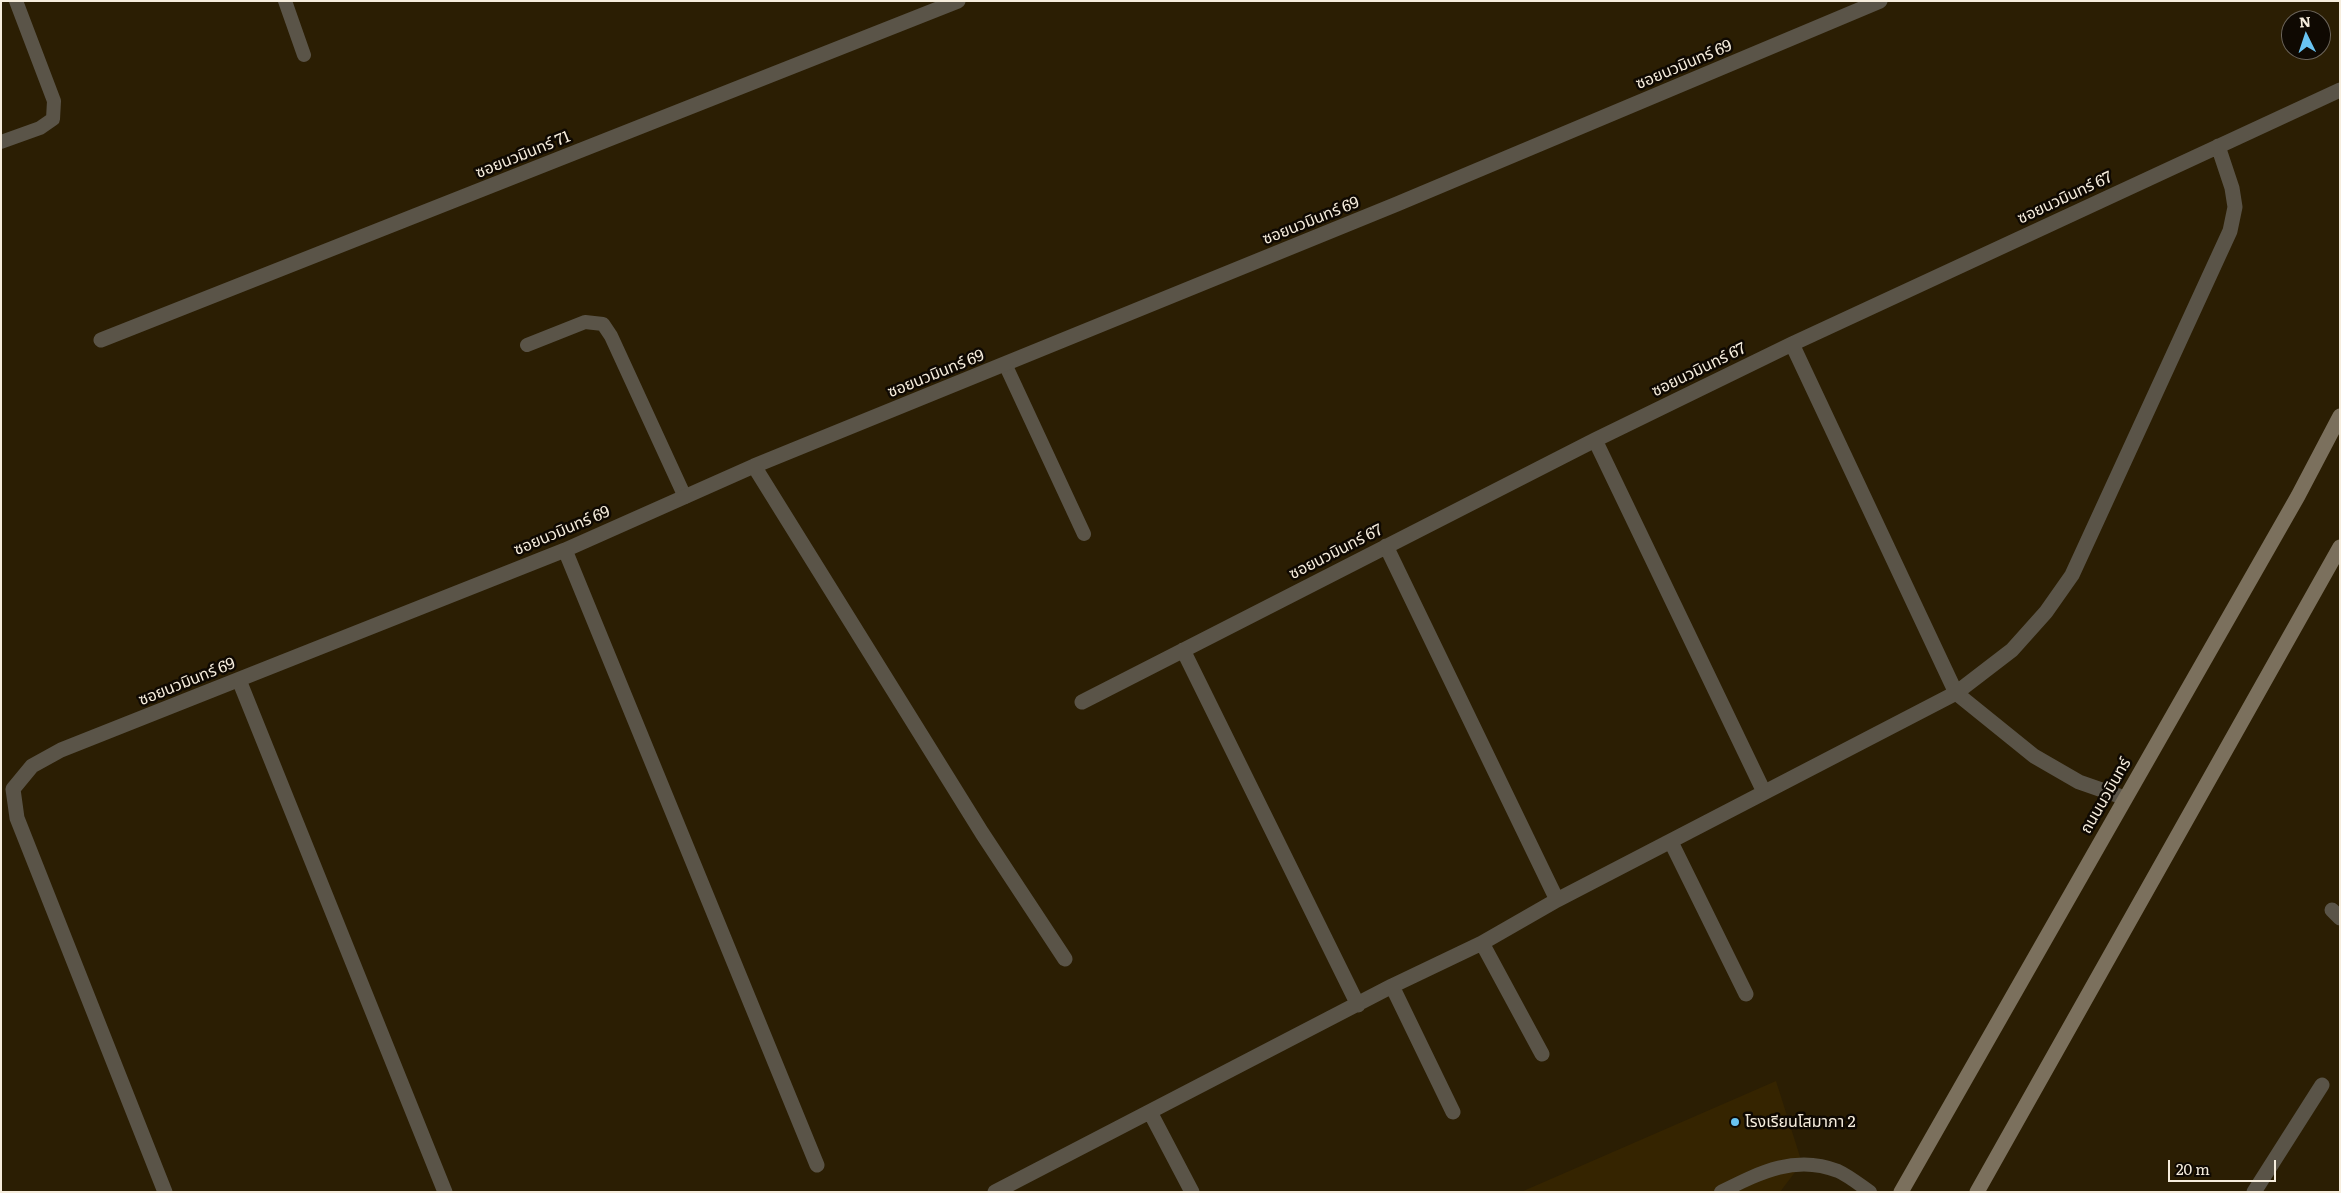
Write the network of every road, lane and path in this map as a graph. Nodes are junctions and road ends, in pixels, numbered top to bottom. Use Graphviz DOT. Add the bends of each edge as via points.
graph roads {
  1 [pos="16,1"];
  2 [pos="284,1"];
  3 [pos="958,1"];
  4 [pos="1880,1"];
  5 [pos="304,55"];
  6 [pos="2340,90"];
  7 [pos="1,142"];
  8 [pos="2218,146"];
  9 [pos="101,340"];
  10 [pos="1792,344"];
  11 [pos="527,345"];
  12 [pos="1005,364"];
  13 [pos="2340,416"];
  14 [pos="1595,440"];
  15 [pos="754,466"];
  16 [pos="685,498"];
  17 [pos="1084,534"];
  18 [pos="1386,546"];
  19 [pos="2340,547"];
  20 [pos="565,550"];
  21 [pos="1183,650"];
  22 [pos="239,680"];
  23 [pos="1956,693"];
  24 [pos="1082,702"];
  25 [pos="1764,792"];
  26 [pos="2125,798"];
  27 [pos="1671,842"];
  28 [pos="1557,900"];
  29 [pos="1482,943"];
  30 [pos="1065,959"];
  31 [pos="1392,986"];
  32 [pos="1746,994"];
  33 [pos="1358,1005"];
  34 [pos="1542,1054"];
  35 [pos="2322,1085"];
  36 [pos="1150,1112"];
  37 [pos="1453,1112"];
  38 [pos="817,1165"];
  39 [pos="1000,1191"];
  40 [pos="165,1192"];
  41 [pos="445,1192"];
  42 [pos="1192,1192"];
  43 [pos="1721,1192"];
  44 [pos="1870,1192"];
  45 [pos="1900,1192"];
  46 [pos="1977,1192"];
  47 [pos="2254,1192"];
  1 -- 7 [label="lane" via="54,101 53,119 40,128"];
  2 -- 5 [label="lane"];
  3 -- 9 [label="street, ซอยนวมินทร์ 71"];
  4 -- 12 [label="street, ซอยนวมินทร์ 69"];
  6 -- 8 [label="street, ซอยนวมินทร์ 67"];
  8 -- 10 [label="street, ซอยนวมินทร์ 67"];
  8 -- 23 [label="street" via="2235,207 2230,231 2072,575 2046,612 2012,650"];
  10 -- 14 [label="street, ซอยนวมินทร์ 67"];
  10 -- 23 [label="street"];
  11 -- 16 [label="lane" via="585,322 603,324"];
  12 -- 15 [label="street, ซอยนวมินทร์ 69"];
  12 -- 17 [label="lane"];
  13 -- 26 [label="main road, ถนนนวมินทร์" via="2298,496"];
  14 -- 18 [label="street, ซอยนวมินทร์ 67"];
  14 -- 25 [label="street"];
  15 -- 16 [label="street, ซอยนวมินทร์ 69"];
  15 -- 30 [label="street" via="977,826"];
  16 -- 20 [label="street, ซอยนวมินทร์ 69"];
  18 -- 21 [label="street, ซอยนวมินทร์ 67"];
  18 -- 28 [label="street"];
  19 -- 46 [label="main road"];
  20 -- 22 [label="street, ซอยนวมินทร์ 69"];
  20 -- 38 [label="street"];
  21 -- 24 [label="street, ซอยนวมินทร์ 67"];
  21 -- 33 [label="street"];
  22 -- 40 [label="street, ซอยนวมินทร์ 69" via="61,750 32,766 13,789 17,818"];
  22 -- 41 [label="street"];
  23 -- 25 [label="street"];
  23 -- 26 [label="street" via="2034,756 2079,782"];
  25 -- 27 [label="street"];
  26 -- 45 [label="main road, ถนนนวมินทร์"];
  27 -- 28 [label="street"];
  27 -- 32 [label="street"];
  28 -- 29 [label="street"];
  29 -- 31 [label="street"];
  29 -- 34 [label="street"];
  31 -- 33 [label="street"];
  31 -- 37 [label="street"];
  33 -- 36 [label="street"];
  35 -- 47 [label="street"];
  36 -- 39 [label="street"];
  36 -- 42 [label="street"];
  43 -- 44 [label="lane" via="1775,1168 1802,1163 1838,1172"];
}
